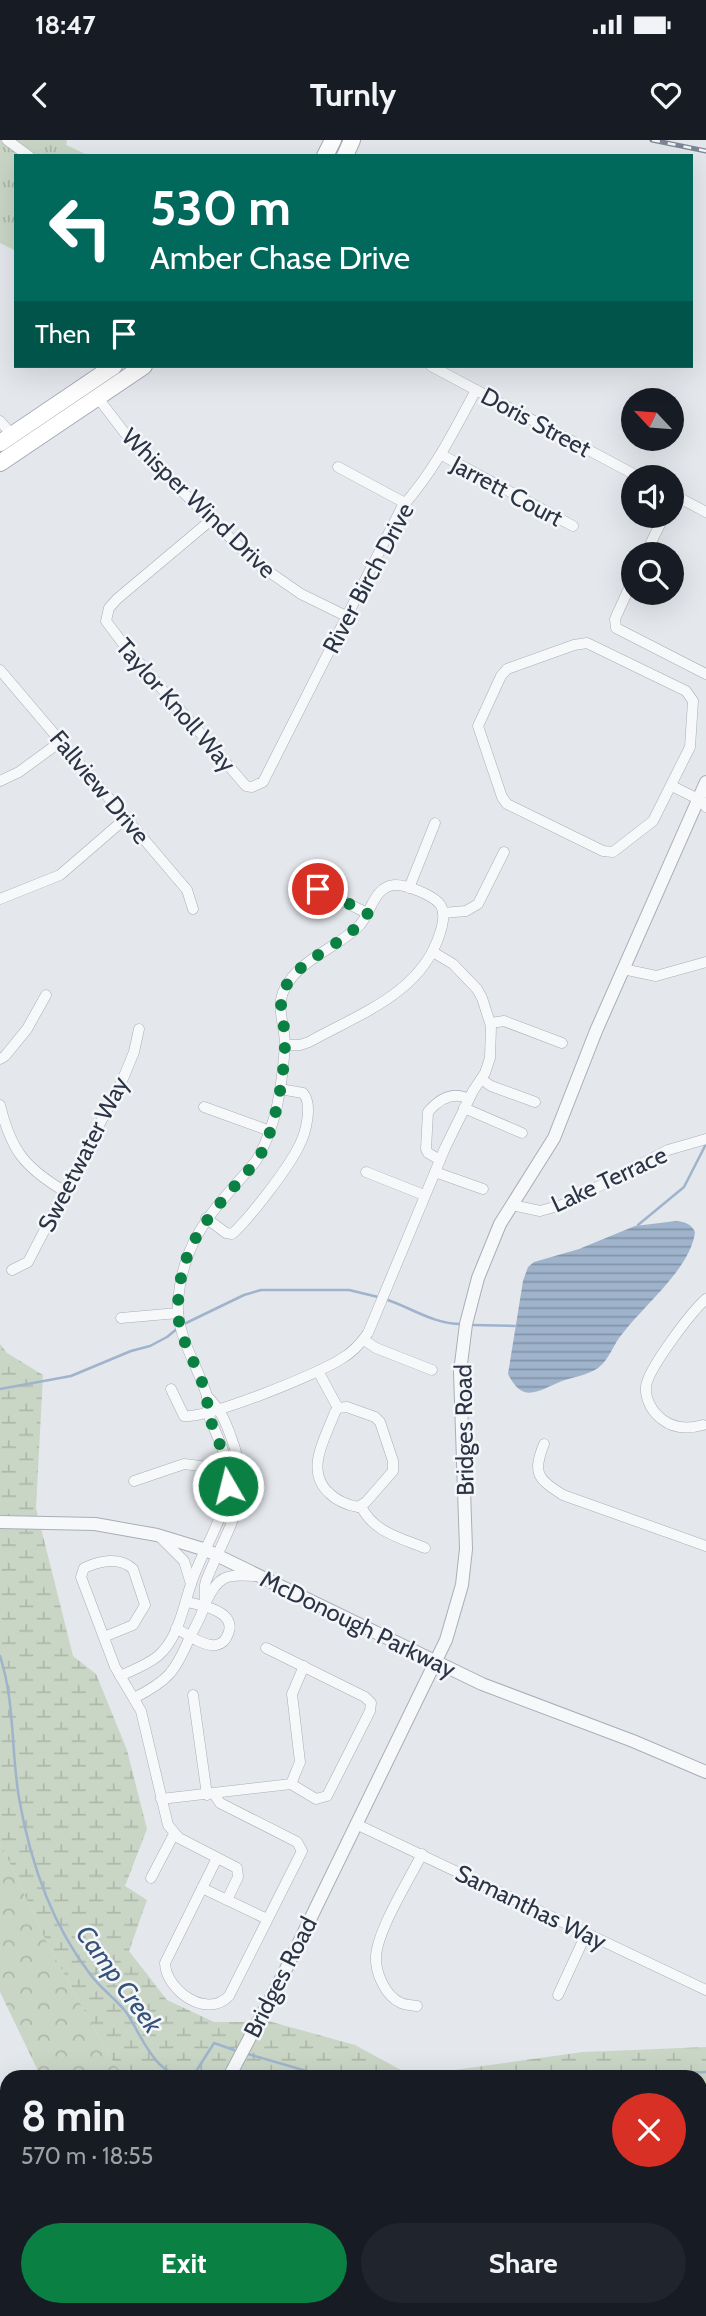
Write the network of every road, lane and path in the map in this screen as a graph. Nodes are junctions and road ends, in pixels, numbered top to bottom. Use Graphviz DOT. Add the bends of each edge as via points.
graph roads {
  1 [pos="8,140"];
  2 [pos="26,154"];
  3 [pos="111,368"];
  4 [pos="141,368"];
  5 [pos="436,368"];
  6 [pos="476,390"];
  7 [pos="98,398"];
  8 [pos="0,421"];
  9 [pos="6,439"];
  10 [pos="442,455"];
  11 [pos="0,463"];
  12 [pos="338,467"];
  13 [pos="621,467"];
  14 [pos="684,502"];
  15 [pos="405,503"];
  16 [pos="706,512"];
  17 [pos="211,520"];
  18 [pos="573,526"];
  19 [pos="621,605"];
  20 [pos="346,616"];
  21 [pos="0,670"];
  22 [pos="706,674"];
  23 [pos="60,742"];
  24 [pos="269,771"];
  25 [pos="0,781"];
  26 [pos="706,782"];
  27 [pos="672,786"];
  28 [pos="703,802"];
  29 [pos="126,818"];
  30 [pos="435,823"];
  31 [pos="503,852"];
  32 [pos="300,880"];
  33 [pos="409,888"];
  34 [pos="0,899"];
  35 [pos="193,909"];
  36 [pos="368,913"];
  37 [pos="443,914"];
  38 [pos="433,952"];
  39 [pos="706,962"];
  40 [pos="623,969"];
  41 [pos="46,995"];
  42 [pos="491,1023"];
  43 [pos="139,1029"];
  44 [pos="562,1043"];
  45 [pos="285,1045"];
  46 [pos="0,1059"];
  47 [pos="481,1079"];
  48 [pos="280,1089"];
  49 [pos="535,1102"];
  50 [pos="467,1103"];
  51 [pos="0,1105"];
  52 [pos="205,1107"];
  53 [pos="270,1131"];
  54 [pos="522,1133"];
  55 [pos="706,1139"];
  56 [pos="440,1160"];
  57 [pos="366,1172"];
  58 [pos="435,1172"];
  59 [pos="483,1189"];
  60 [pos="65,1191"];
  61 [pos="424,1195"];
  62 [pos="512,1205"];
  63 [pos="206,1218"];
  64 [pos="12,1270"];
  65 [pos="706,1299"];
  66 [pos="178,1313"];
  67 [pos="121,1318"];
  68 [pos="364,1340"];
  69 [pos="432,1370"];
  70 [pos="318,1371"];
  71 [pos="171,1390"];
  72 [pos="207,1396"];
  73 [pos="338,1408"];
  74 [pos="221,1410"];
  75 [pos="208,1413"];
  76 [pos="704,1424"];
  77 [pos="544,1444"];
  78 [pos="228,1470"];
  79 [pos="241,1470"];
  80 [pos="134,1481"];
  81 [pos="361,1506"];
  82 [pos="0,1522"];
  83 [pos="157,1535"];
  84 [pos="706,1546"];
  85 [pos="425,1548"];
  86 [pos="212,1553"];
  87 [pos="260,1576"];
  88 [pos="191,1584"];
  89 [pos="187,1602"];
  90 [pos="204,1606"];
  91 [pos="176,1628"];
  92 [pos="191,1636"];
  93 [pos="104,1637"];
  94 [pos="266,1648"];
  95 [pos="436,1662"];
  96 [pos="304,1667"];
  97 [pos="120,1676"];
  98 [pos="193,1695"];
  99 [pos="134,1698"];
  100 [pos="706,1772"];
  101 [pos="291,1784"];
  102 [pos="211,1794"];
  103 [pos="161,1799"];
  104 [pos="356,1824"];
  105 [pos="174,1834"];
  106 [pos="422,1854"];
  107 [pos="217,1858"];
  108 [pos="151,1878"];
  109 [pos="202,1888"];
  110 [pos="227,1900"];
  111 [pos="267,1919"];
  112 [pos="586,1934"];
  113 [pos="706,1990"];
  114 [pos="558,1994"];
  115 [pos="417,2006"];
  116 [pos="233,2070"];
  1 -- 2 [label="street"];
  3 -- 9 [label="main road"];
  4 -- 7 [label="main road"];
  5 -- 6 [label="street, Doris Street"];
  6 -- 10 [label="street, River Birch Drive"];
  6 -- 13 [label="street, Doris Street"];
  7 -- 11 [label="main road"];
  7 -- 17 [label="street, Whisper Wind Drive" via="124,432"];
  8 -- 9 [label="street"];
  10 -- 15 [label="street, River Birch Drive"];
  10 -- 18 [label="street, Jarrett Court"];
  12 -- 15 [label="street"];
  14 -- 16 [label="street"];
  15 -- 20 [label="street, River Birch Drive"];
  17 -- 20 [label="street, Whisper Wind Drive" via="274,578"];
  17 -- 24 [label="street, Taylor Knoll Way" via="120,597 109,608 106,621 246,786 263,782"];
  19 -- 22 [label="street" via="616,628"];
  20 -- 24 [label="street, River Birch Drive"];
  21 -- 23 [label="street, Fallview Drive"];
  23 -- 25 [label="street"];
  23 -- 29 [label="street, Fallview Drive"];
  26 -- 28 [label="street, Bridges Road"];
  27 -- 27 [label="street" via="651,824 616,851 607,852 507,804 479,722 507,669 587,643 691,696 692,741"];
  27 -- 28 [label="street"];
  28 -- 40 [label="street, Bridges Road"];
  29 -- 34 [label="street" via="60,875"];
  29 -- 35 [label="street, Fallview Drive" via="187,890"];
  30 -- 33 [label="street"];
  31 -- 37 [label="street" via="476,907"];
  32 -- 36 [label="street"];
  33 -- 36 [label="street" via="393,885 383,889"];
  33 -- 37 [label="street" via="437,902"];
  36 -- 45 [label="street" via="358,928 287,984 280,1006"];
  37 -- 38 [label="street"];
  38 -- 42 [label="street" via="450,961 477,989"];
  38 -- 45 [label="street" via="400,991 309,1042"];
  39 -- 40 [label="street" via="656,976"];
  40 -- 62 [label="street, Bridges Road" via="554,1138"];
  41 -- 46 [label="street" via="27,1029"];
  42 -- 44 [label="street" via="504,1021"];
  42 -- 47 [label="street" via="490,1058"];
  43 -- 60 [label="street, Sweetwater Way" via="122,1081"];
  45 -- 48 [label="street"];
  47 -- 49 [label="street"];
  47 -- 50 [label="street"];
  48 -- 53 [label="street"];
  48 -- 63 [label="street" via="307,1098 303,1136 296,1153 232,1234"];
  50 -- 54 [label="street"];
  50 -- 56 [label="street"];
  50 -- 56 [label="street" via="457,1095 450,1096 428,1112 426,1149"];
  51 -- 60 [label="street" via="8,1136 19,1155"];
  52 -- 53 [label="street"];
  53 -- 63 [label="street" via="256,1161"];
  55 -- 62 [label="street, Lake Terrace" via="668,1150 565,1204 540,1211"];
  56 -- 58 [label="street"];
  57 -- 61 [label="street"];
  58 -- 59 [label="street"];
  58 -- 61 [label="street"];
  60 -- 64 [label="street, Sweetwater Way" via="28,1262"];
  61 -- 68 [label="street"];
  62 -- 95 [label="street, Bridges Road" via="478,1278 466,1324 460,1372 466,1549 462,1585"];
  63 -- 66 [label="street" via="185,1264"];
  65 -- 76 [label="street" via="661,1357 646,1387 648,1401 669,1425 693,1428"];
  66 -- 67 [label="street"];
  66 -- 72 [label="street"];
  68 -- 69 [label="street"];
  68 -- 70 [label="street"];
  70 -- 73 [label="street"];
  70 -- 74 [label="street"];
  71 -- 75 [label="street" via="184,1416"];
  72 -- 74 [label="street"];
  72 -- 75 [label="street"];
  73 -- 81 [label="street" via="318,1455 319,1477 335,1499"];
  73 -- 81 [label="street" via="377,1418 393,1461 389,1478"];
  74 -- 75 [label="street"];
  74 -- 79 [label="street"];
  75 -- 78 [label="street"];
  77 -- 84 [label="street" via="538,1473 544,1483 563,1495"];
  78 -- 79 [label="street"];
  78 -- 80 [label="street" via="184,1464"];
  78 -- 86 [label="street"];
  79 -- 86 [label="street" via="238,1502"];
  81 -- 85 [label="street" via="379,1528"];
  82 -- 83 [label="street, McDonough Parkway" via="96,1524"];
  83 -- 86 [label="street, McDonough Parkway"];
  83 -- 88 [label="street" via="184,1561"];
  86 -- 87 [label="street, McDonough Parkway"];
  86 -- 88 [label="street"];
  86 -- 90 [label="street"];
  87 -- 90 [label="street" via="223,1578"];
  87 -- 95 [label="street, McDonough Parkway"];
  88 -- 89 [label="street"];
  89 -- 90 [label="street"];
  89 -- 91 [label="street"];
  90 -- 92 [label="street"];
  90 -- 92 [label="street" via="228,1619 228,1635 214,1645"];
  91 -- 92 [label="street"];
  91 -- 97 [label="street" via="160,1654"];
  92 -- 99 [label="street" via="171,1674"];
  93 -- 93 [label="street" via="81,1574 101,1561 125,1563 133,1569 145,1605 134,1625"];
  93 -- 97 [label="street"];
  94 -- 96 [label="street"];
  95 -- 100 [label="street, McDonough Parkway"];
  95 -- 104 [label="street, Bridges Road"];
  96 -- 101 [label="street" via="292,1694 300,1762"];
  96 -- 101 [label="street" via="367,1698 371,1709 327,1796 316,1799"];
  97 -- 99 [label="street"];
  98 -- 102 [label="street"];
  99 -- 103 [label="street"];
  101 -- 102 [label="street"];
  102 -- 103 [label="street"];
  102 -- 111 [label="street" via="302,1847"];
  103 -- 105 [label="street"];
  104 -- 106 [label="street, Samanthas Way"];
  104 -- 116 [label="street, Bridges Road"];
  105 -- 107 [label="street"];
  105 -- 108 [label="street"];
  106 -- 112 [label="street, Samanthas Way"];
  106 -- 115 [label="street" via="376,1955 386,1989 399,2003"];
  107 -- 109 [label="street"];
  107 -- 110 [label="street" via="239,1872"];
  109 -- 110 [label="street"];
  109 -- 111 [label="street" via="165,1963 172,1984 189,1999 216,2003 228,1998"];
  110 -- 111 [label="street"];
  112 -- 113 [label="street, Samanthas Way"];
  112 -- 114 [label="street"];
}
